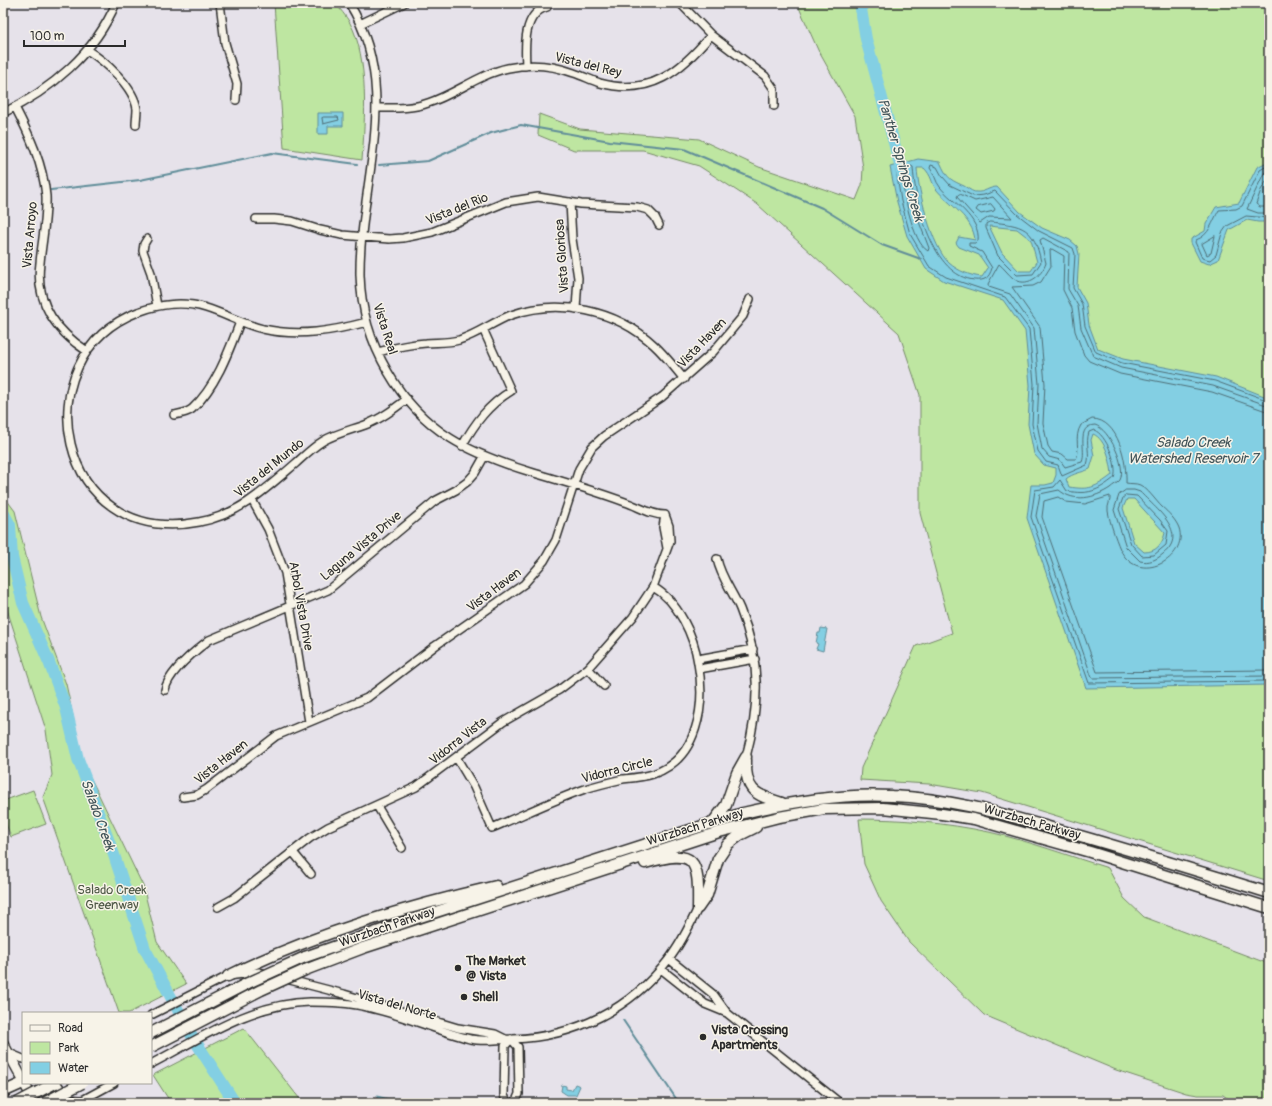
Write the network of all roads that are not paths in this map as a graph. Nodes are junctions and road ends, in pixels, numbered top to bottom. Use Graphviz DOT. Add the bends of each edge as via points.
graph roads {
  1 [pos="116,3"];
  2 [pos="220,3"];
  3 [pos="349,3"];
  4 [pos="404,3"];
  5 [pos="680,3"];
  6 [pos="547,7"];
  7 [pos="360,24"];
  8 [pos="711,35"];
  9 [pos="87,50"];
  10 [pos="526,66"];
  11 [pos="236,100"];
  12 [pos="774,106"];
  13 [pos="15,108"];
  14 [pos="377,108"];
  15 [pos="3,113"];
  16 [pos="136,125"];
  17 [pos="570,202"];
  18 [pos="256,219"];
  19 [pos="659,225"];
  20 [pos="363,237"];
  21 [pos="147,239"];
  22 [pos="750,299"];
  23 [pos="157,306"];
  24 [pos="576,309"];
  25 [pos="240,322"];
  26 [pos="367,322"];
  27 [pos="483,329"];
  28 [pos="87,352"];
  29 [pos="378,352"];
  30 [pos="684,379"];
  31 [pos="407,400"];
  32 [pos="174,415"];
  33 [pos="462,446"];
  34 [pos="484,457"];
  35 [pos="573,485"];
  36 [pos="252,500"];
  37 [pos="665,515"];
  38 [pos="717,559"];
  39 [pos="653,587"];
  40 [pos="291,606"];
  41 [pos="753,649"];
  42 [pos="724,654"];
  43 [pos="698,659"];
  44 [pos="755,659"];
  45 [pos="726,664"];
  46 [pos="588,668"];
  47 [pos="699,669"];
  48 [pos="604,686"];
  49 [pos="166,690"];
  50 [pos="309,722"];
  51 [pos="746,757"];
  52 [pos="456,758"];
  53 [pos="183,797"];
  54 [pos="784,804"];
  55 [pos="377,806"];
  56 [pos="778,816"];
  57 [pos="714,821"];
  58 [pos="402,848"];
  59 [pos="292,851"];
  60 [pos="555,873"];
  61 [pos="311,874"];
  62 [pos="1269,893"];
  63 [pos="525,894"];
  64 [pos="218,907"];
  65 [pos="698,908"];
  66 [pos="1269,908"];
  67 [pos="669,959"];
  68 [pos="661,969"];
  69 [pos="228,976"];
  70 [pos="727,1013"];
  71 [pos="152,1014"];
  72 [pos="152,1032"];
  73 [pos="508,1039"];
  74 [pos="3,1044"];
  75 [pos="152,1046"];
  76 [pos="8,1053"];
  77 [pos="22,1059"];
  78 [pos="152,1063"];
  79 [pos="22,1078"];
  80 [pos="22,1083"];
  81 [pos="25,1084"];
  82 [pos="54,1084"];
  83 [pos="57,1084"];
  84 [pos="80,1084"];
  85 [pos="112,1084"];
  86 [pos="3,1092"];
  87 [pos="79,1102"];
  88 [pos="17,1103"];
  89 [pos="35,1103"];
  90 [pos="44,1103"];
  91 [pos="507,1103"];
  92 [pos="515,1103"];
  93 [pos="840,1103"];
  1 -- 9 [label="street"];
  2 -- 11 [label="street" via="225,43 237,84"];
  3 -- 7 [label="street, Vista Real"];
  4 -- 7 [label="street"];
  5 -- 8 [label="street"];
  6 -- 10 [label="street" via="537,12 531,20 525,44"];
  7 -- 14 [label="street, Vista Real" via="373,66"];
  8 -- 10 [label="street, Vista del Rey" via="688,61 673,73 637,86 608,85 560,69"];
  8 -- 12 [label="street" via="765,76 774,89"];
  9 -- 13 [label="street" via="51,85"];
  9 -- 16 [label="street" via="109,66 126,87 137,109"];
  10 -- 14 [label="street, Vista del Rey" via="485,75 427,104"];
  13 -- 15 [label="street"];
  13 -- 28 [label="street, Vista Arroyo" via="32,140 43,176 46,210 39,272 42,298 59,328"];
  14 -- 20 [label="street, Vista Real"];
  17 -- 19 [label="street, Vista del Rio" via="637,207 648,210"];
  17 -- 20 [label="street, Vista del Rio" via="538,197 516,199 418,236 389,239"];
  17 -- 24 [label="street, Vista Gloriosa" via="578,278"];
  18 -- 20 [label="street, Vista del Rio" via="292,221 331,233"];
  20 -- 26 [label="street, Vista Real" via="360,276"];
  21 -- 23 [label="street" via="143,251 151,274"];
  22 -- 30 [label="street, Vista Haven" via="743,316 714,352"];
  23 -- 25 [label="street, Vista del Mundo" via="195,305"];
  23 -- 28 [label="street, Vista del Mundo" via="136,312 115,324 100,336"];
  24 -- 27 [label="street" via="556,307 525,311"];
  24 -- 30 [label="street" via="611,318 637,331 654,344"];
  25 -- 26 [label="street, Vista del Mundo" via="264,329 302,333 320,332"];
  25 -- 32 [label="street" via="229,350 206,391 191,409"];
  26 -- 29 [label="street, Vista Real"];
  27 -- 29 [label="street" via="452,342 424,343"];
  27 -- 33 [label="street" via="511,391 482,414"];
  28 -- 36 [label="street, Vista del Mundo" via="73,380 68,417 73,451 79,470 103,501 129,516 148,522 173,525 223,516"];
  29 -- 31 [label="street, Vista Real"];
  30 -- 35 [label="street, Vista Haven" via="650,407 598,441 582,461"];
  31 -- 33 [label="street, Vista Real" via="433,426"];
  31 -- 36 [label="street, Vista del Mundo" via="376,420 336,434 316,445"];
  33 -- 34 [label="street, Vista Real"];
  34 -- 35 [label="street, Vista Real"];
  34 -- 40 [label="street, Laguna Vista Drive" via="467,482 434,501 328,590"];
  35 -- 37 [label="street, Vista Real" via="655,514"];
  35 -- 50 [label="street, Vista Haven" via="551,550 539,569 524,584 435,646 367,698"];
  36 -- 40 [label="street, Arbol Vista Drive" via="277,550 285,573"];
  37 -- 39 [label="street, Vidorra Vista" via="663,527 667,548"];
  38 -- 41 [label="street" via="721,575 740,608"];
  39 -- 43 [label="street, Vidorra Circle" via="666,597 684,622"];
  39 -- 46 [label="street, Vidorra Vista" via="633,617"];
  40 -- 49 [label="street, Laguna Vista Drive" via="210,640 196,650 170,677"];
  40 -- 50 [label="street, Arbol Vista Drive"];
  41 -- 42 [label="street"];
  41 -- 44 [label="street"];
  42 -- 43 [label="street"];
  42 -- 45 [label="street"];
  43 -- 47 [label="street, Vidorra Circle"];
  44 -- 45 [label="street"];
  44 -- 51 [label="street" via="756,714"];
  45 -- 47 [label="street"];
  46 -- 48 [label="street"];
  46 -- 52 [label="street, Vidorra Vista" via="560,690 503,722"];
  47 -- 52 [label="street, Vidorra Circle" via="701,699 695,732 684,752 670,767 651,775 623,779 584,790 492,828 474,787"];
  50 -- 53 [label="street, Vista Haven" via="270,739 198,795"];
  51 -- 54 [label="highway" via="746,774 755,793"];
  51 -- 57 [label="highway" via="737,773 726,805"];
  52 -- 55 [label="street, Vidorra Vista" via="416,787"];
  54 -- 57 [label="highway, Wurzbach Parkway"];
  54 -- 62 [label="highway, Wurzbach Parkway" via="826,797 926,798 975,807"];
  55 -- 58 [label="street"];
  55 -- 59 [label="street, Vidorra Vista" via="328,827"];
  56 -- 63 [label="highway, Wurzbach Parkway" via="719,832"];
  56 -- 65 [label="highway" via="728,844 718,859 707,895"];
  56 -- 66 [label="highway, Wurzbach Parkway" via="857,808 914,810 974,819"];
  57 -- 60 [label="highway, Wurzbach Parkway"];
  59 -- 61 [label="street"];
  59 -- 64 [label="street, Vidorra Vista" via="234,898"];
  60 -- 69 [label="highway" via="464,893 361,923 290,947"];
  60 -- 72 [label="highway, Wurzbach Parkway, bridge" via="305,957"];
  63 -- 65 [label="highway" via="563,888 676,856 689,859 697,869"];
  63 -- 75 [label="highway, Wurzbach Parkway, bridge" via="305,970"];
  65 -- 67 [label="street, Vista del Norte"];
  67 -- 68 [label="street, Vista del Norte"];
  67 -- 70 [label="street" via="714,995"];
  68 -- 70 [label="street" via="704,1004"];
  68 -- 73 [label="street, Vista del Norte" via="644,988 626,1002 595,1020 544,1037"];
  69 -- 71 [label="street"];
  69 -- 73 [label="street, Vista del Norte" via="259,972 458,1028 495,1034"];
  70 -- 93 [label="street"];
  73 -- 78 [label="street, Vista del Norte" via="471,1039 370,1008 340,1002 289,1003 270,1007 233,1021"];
  73 -- 91 [label="street" via="505,1046 504,1095"];
  73 -- 92 [label="street" via="518,1047 519,1094"];
  74 -- 76 [label="main road"];
  76 -- 77 [label="street"];
  76 -- 79 [label="main road"];
  80 -- 86 [label="highway"];
  81 -- 89 [label="main road"];
  82 -- 88 [label="highway, bridge"];
  83 -- 87 [label="street" via="67,1099"];
  84 -- 90 [label="highway, bridge"];
  85 -- 87 [label="street"];
}
